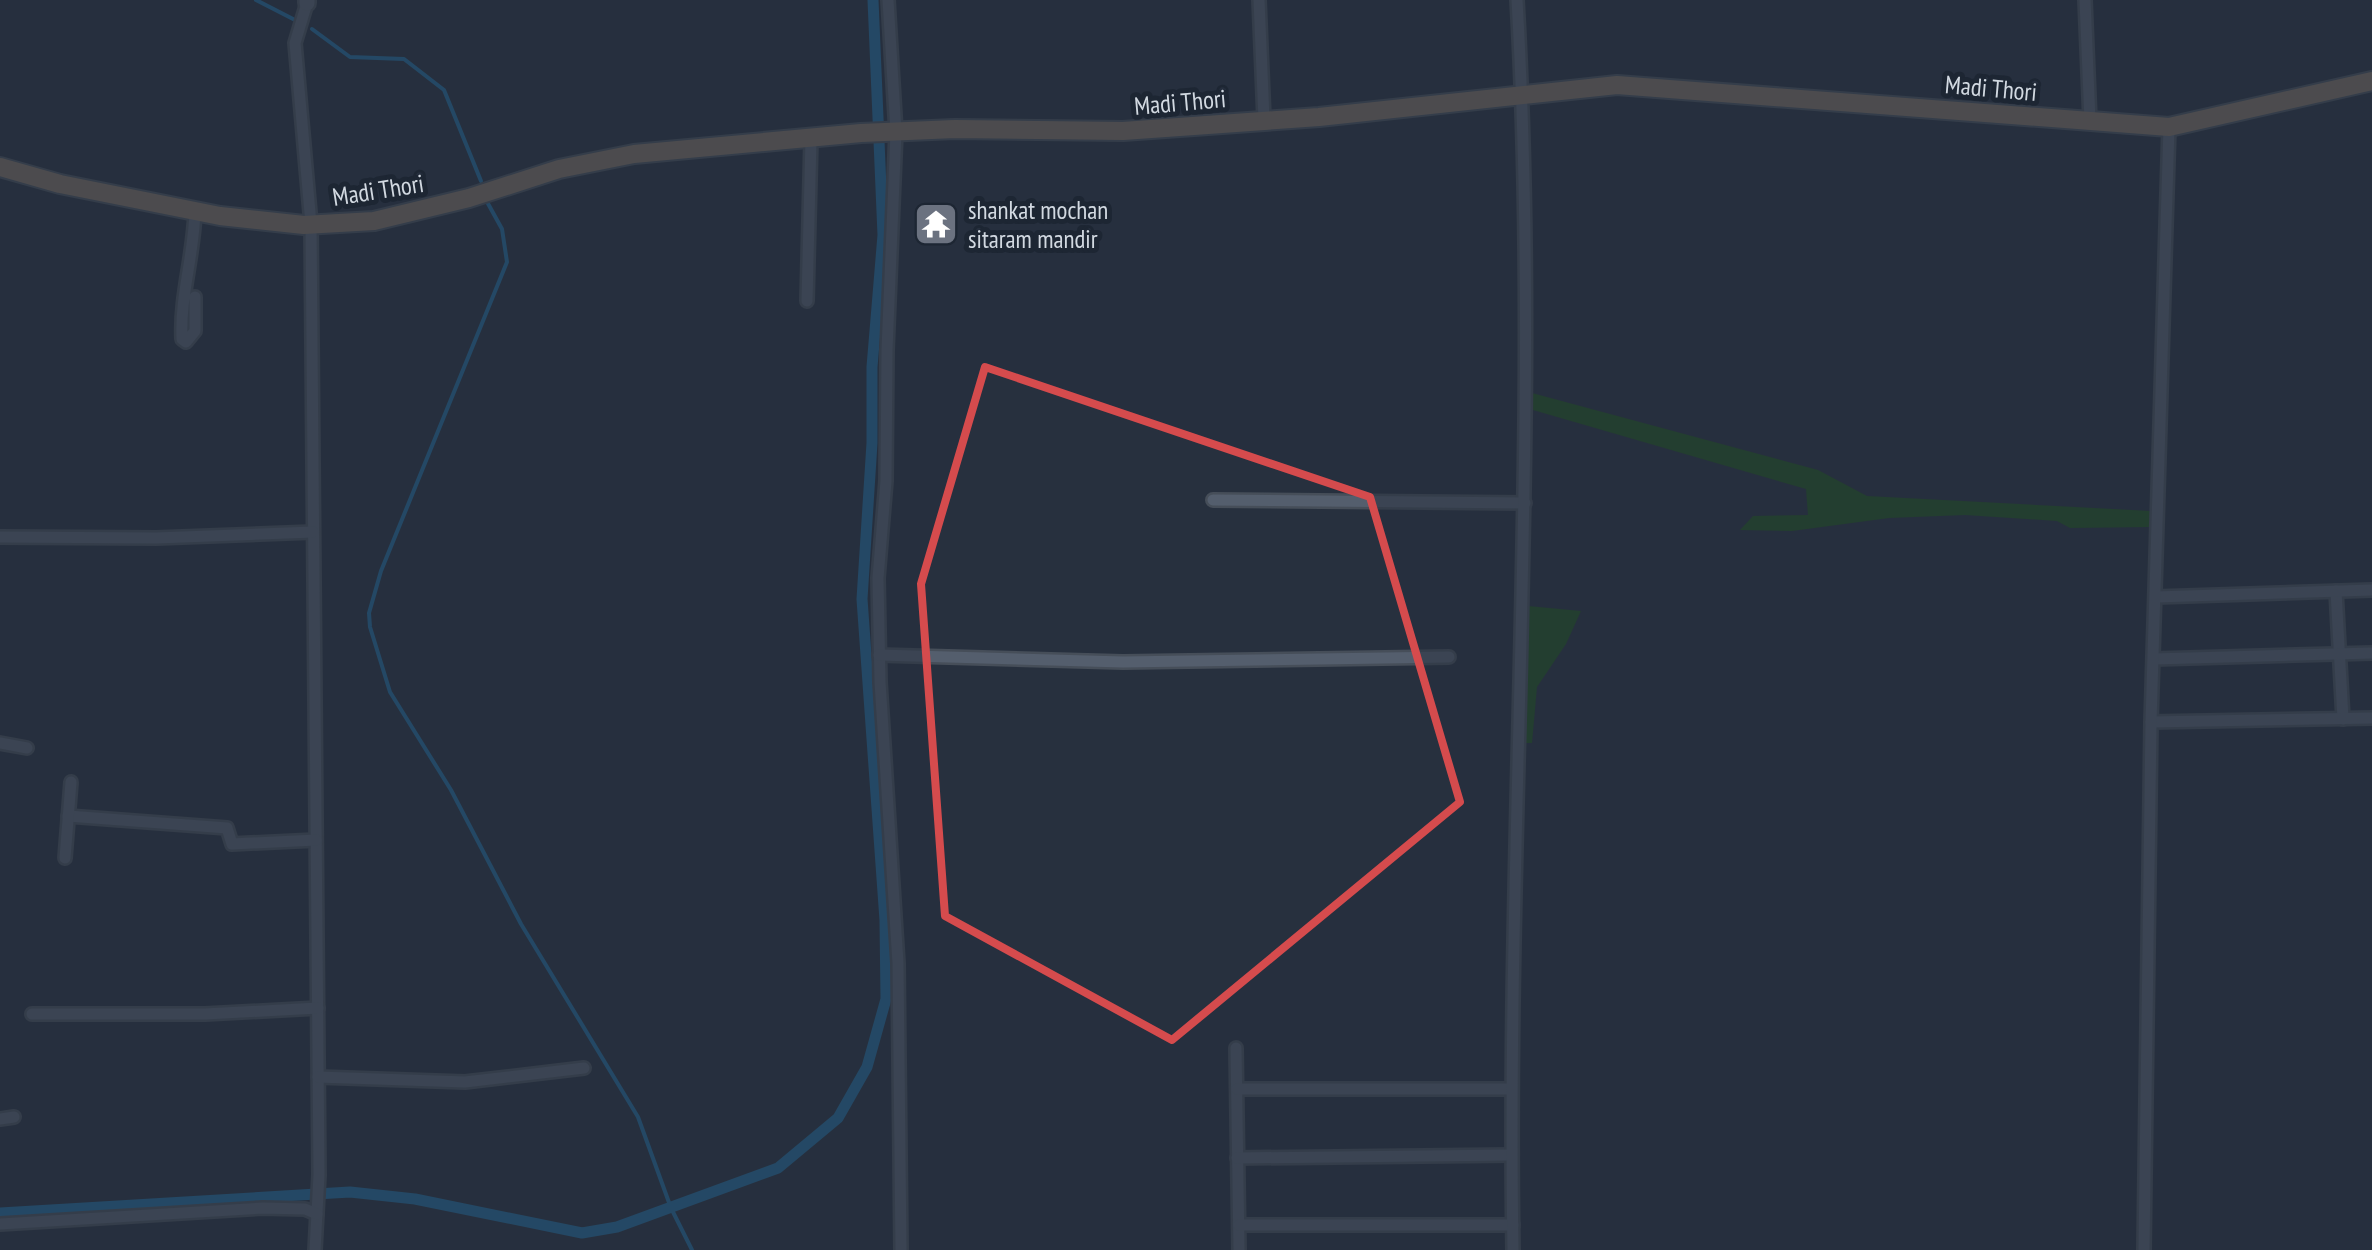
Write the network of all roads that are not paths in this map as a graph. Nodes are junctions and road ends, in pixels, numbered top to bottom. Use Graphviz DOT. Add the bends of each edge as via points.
graph roads {
  1 [pos="888,0"];
  2 [pos="1258,0"];
  3 [pos="1517,0"];
  4 [pos="2084,0"];
  5 [pos="307,2"];
  6 [pos="2372,81"];
  7 [pos="1522,93"];
  8 [pos="1264,119"];
  9 [pos="2090,121"];
  10 [pos="2169,126"];
  11 [pos="891,132"];
  12 [pos="811,139"];
  13 [pos="0,167"];
  14 [pos="196,211"];
  15 [pos="310,224"];
  16 [pos="195,297"];
  17 [pos="807,302"];
  18 [pos="1213,500"];
  19 [pos="1525,503"];
  20 [pos="314,532"];
  21 [pos="0,537"];
  22 [pos="2372,590"];
  23 [pos="2336,591"];
  24 [pos="2156,597"];
  25 [pos="2372,652"];
  26 [pos="879,654"];
  27 [pos="2340,654"];
  28 [pos="1450,657"];
  29 [pos="2154,660"];
  30 [pos="2372,718"];
  31 [pos="2343,719"];
  32 [pos="2152,722"];
  33 [pos="0,743"];
  34 [pos="26,748"];
  35 [pos="71,782"];
  36 [pos="68,816"];
  37 [pos="316,840"];
  38 [pos="64,858"];
  39 [pos="318,1008"];
  40 [pos="32,1014"];
  41 [pos="1236,1048"];
  42 [pos="584,1068"];
  43 [pos="318,1076"];
  44 [pos="1236,1089"];
  45 [pos="1511,1090"];
  46 [pos="14,1118"];
  47 [pos="0,1119"];
  48 [pos="1512,1155"];
  49 [pos="1238,1158"];
  50 [pos="317,1211"];
  51 [pos="0,1224"];
  52 [pos="1238,1225"];
  53 [pos="1513,1225"];
  54 [pos="315,1250"];
  55 [pos="889,1250"];
  56 [pos="902,1250"];
  57 [pos="1239,1250"];
  58 [pos="1513,1250"];
  59 [pos="2144,1250"];
  1 -- 11 [label="street"];
  2 -- 8 [label="street"];
  3 -- 7 [label="street"];
  4 -- 9 [label="street"];
  5 -- 15 [label="street" via="296,43"];
  6 -- 10 [label="main road, Madi Thori"];
  7 -- 8 [label="main road, Madi Thori"];
  7 -- 9 [label="main road, Madi Thori" via="1617,85 1684,88"];
  7 -- 19 [label="street"];
  8 -- 11 [label="main road, Madi Thori" via="1123,132"];
  9 -- 10 [label="main road, Madi Thori"];
  10 -- 24 [label="street"];
  11 -- 12 [label="main road, Madi Thori"];
  11 -- 26 [label="street"];
  12 -- 15 [label="main road, Madi Thori" via="634,154 559,168 374,221"];
  12 -- 17 [label="street"];
  13 -- 14 [label="main road, Madi Thori"];
  14 -- 15 [label="main road, Madi Thori"];
  14 -- 16 [label="street" via="180,308 186,342 195,331"];
  15 -- 20 [label="street"];
  18 -- 19 [label="street"];
  19 -- 45 [label="street"];
  20 -- 21 [label="street"];
  20 -- 37 [label="street"];
  22 -- 23 [label="street"];
  23 -- 24 [label="street"];
  23 -- 27 [label="street"];
  24 -- 29 [label="street"];
  25 -- 27 [label="street"];
  26 -- 28 [label="street" via="1123,662"];
  26 -- 56 [label="street" via="898,963"];
  27 -- 29 [label="street"];
  27 -- 31 [label="street"];
  29 -- 32 [label="street"];
  30 -- 31 [label="street"];
  31 -- 32 [label="street"];
  32 -- 59 [label="street"];
  33 -- 34 [label="street"];
  35 -- 36 [label="street"];
  36 -- 37 [label="street" via="227,828 232,844"];
  36 -- 38 [label="street"];
  37 -- 39 [label="street"];
  39 -- 40 [label="street"];
  39 -- 43 [label="street"];
  41 -- 44 [label="street"];
  42 -- 43 [label="street" via="466,1082"];
  43 -- 50 [label="street"];
  44 -- 45 [label="street"];
  44 -- 49 [label="street"];
  45 -- 48 [label="street"];
  46 -- 47 [label="street"];
  48 -- 49 [label="street"];
  48 -- 53 [label="street"];
  49 -- 52 [label="street"];
  50 -- 51 [label="street" via="263,1208"];
  50 -- 54 [label="street"];
  52 -- 53 [label="street"];
  52 -- 57 [label="street"];
  53 -- 58 [label="street"];
  55 -- 56 [label="street"];
}
